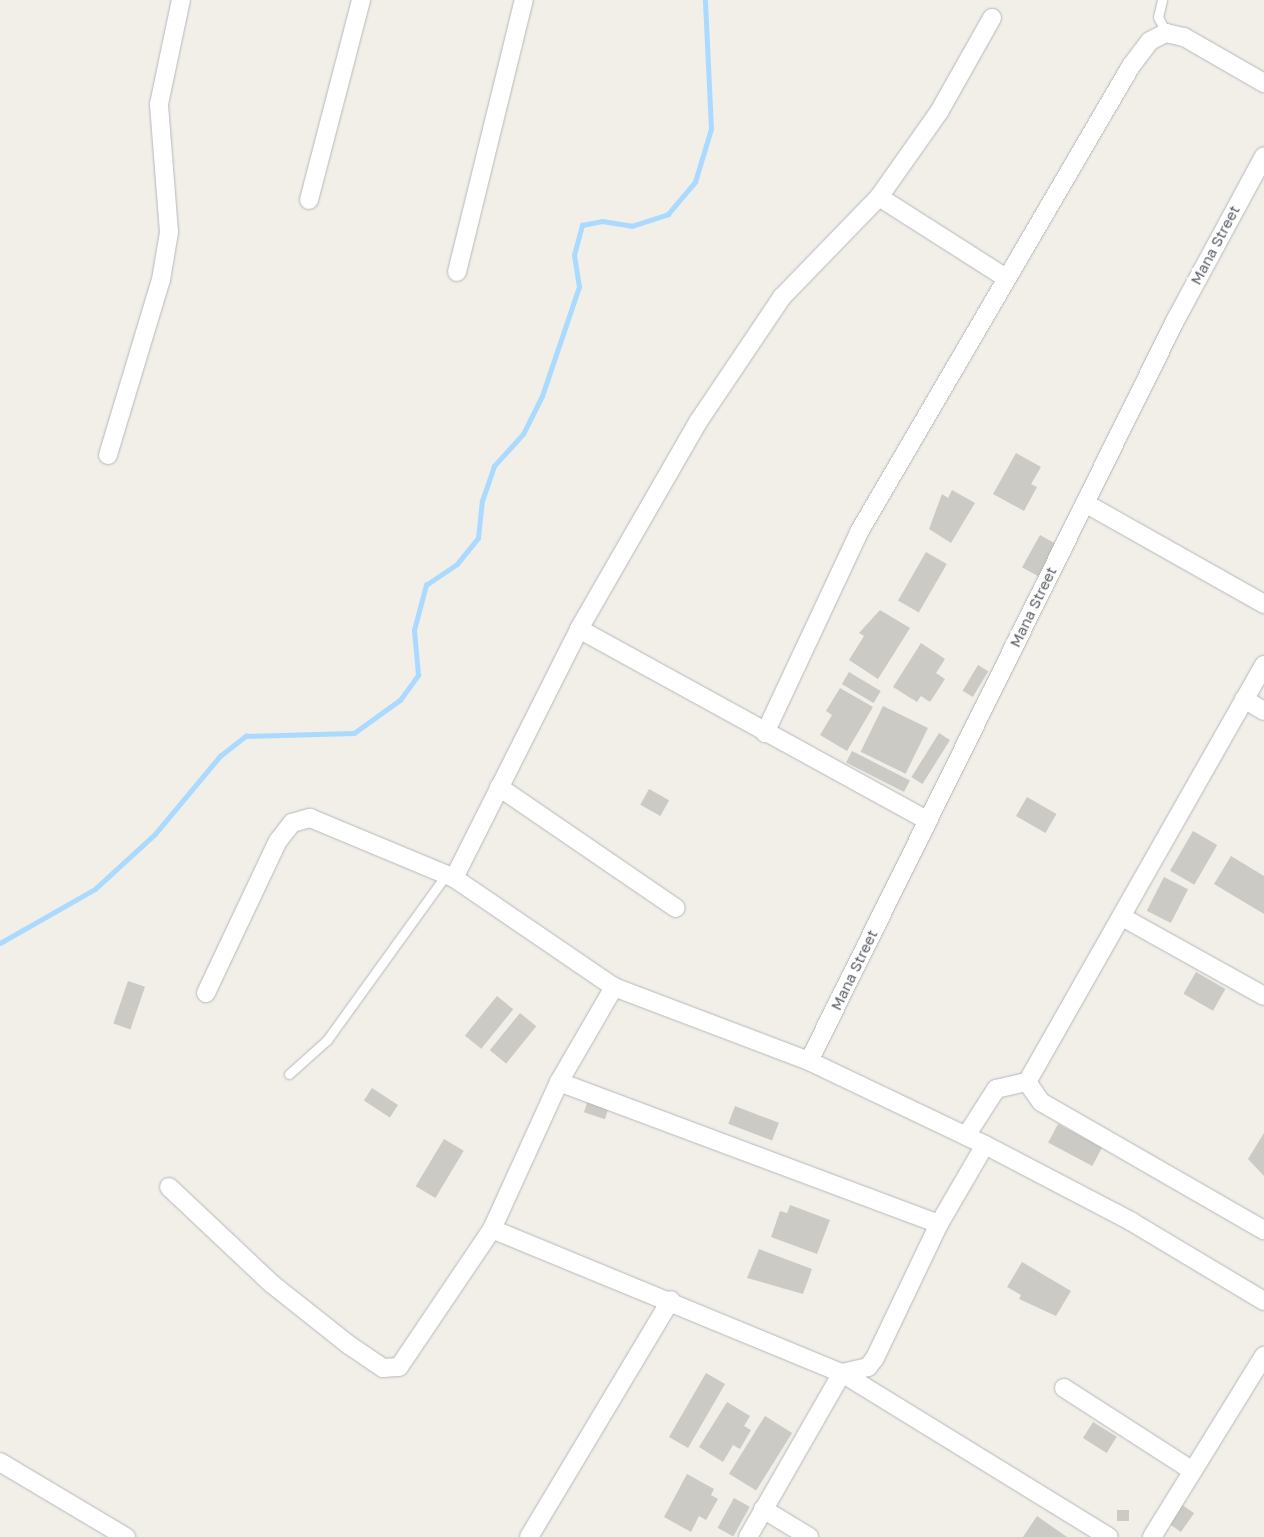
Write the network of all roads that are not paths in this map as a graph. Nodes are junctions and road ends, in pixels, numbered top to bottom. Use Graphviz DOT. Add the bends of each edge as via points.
graph roads {
  1 [pos="181,0"];
  2 [pos="360,0"];
  3 [pos="524,0"];
  4 [pos="1162,0"];
  5 [pos="992,18"];
  6 [pos="1166,32"];
  7 [pos="1264,84"];
  8 [pos="1264,156"];
  9 [pos="879,197"];
  10 [pos="309,200"];
  11 [pos="458,272"];
  12 [pos="1006,278"];
  13 [pos="108,455"];
  14 [pos="1085,503"];
  15 [pos="1264,604"];
  16 [pos="579,629"];
  17 [pos="1264,666"];
  18 [pos="1244,699"];
  19 [pos="1264,712"];
  20 [pos="765,733"];
  21 [pos="499,787"];
  22 [pos="928,821"];
  23 [pos="450,876"];
  24 [pos="676,908"];
  25 [pos="1124,918"];
  26 [pos="614,987"];
  27 [pos="206,992"];
  28 [pos="1264,996"];
  29 [pos="809,1061"];
  30 [pos="289,1074"];
  31 [pos="559,1082"];
  32 [pos="1027,1082"];
  33 [pos="966,1136"];
  34 [pos="985,1144"];
  35 [pos="169,1187"];
  36 [pos="939,1224"];
  37 [pos="492,1229"];
  38 [pos="1264,1230"];
  39 [pos="671,1300"];
  40 [pos="1264,1301"];
  41 [pos="1264,1356"];
  42 [pos="842,1373"];
  43 [pos="1064,1388"];
  44 [pos="0,1462"];
  45 [pos="1193,1471"];
  46 [pos="762,1509"];
  47 [pos="126,1537"];
  48 [pos="529,1537"];
  49 [pos="748,1537"];
  50 [pos="809,1537"];
  51 [pos="1109,1537"];
  52 [pos="1152,1537"];
  1 -- 13 [label="street" via="160,104 169,232 160,280"];
  2 -- 10 [label="street"];
  3 -- 11 [label="street"];
  4 -- 6 [label="lane" via="1158,17"];
  5 -- 9 [label="street" via="939,112"];
  6 -- 7 [label="street" via="1184,37"];
  6 -- 12 [label="street" via="1150,41 1131,66"];
  8 -- 14 [label="street, Mana Street" via="1176,319"];
  9 -- 12 [label="street"];
  9 -- 16 [label="street" via="782,297 698,422"];
  12 -- 20 [label="street" via="859,532"];
  14 -- 15 [label="street"];
  14 -- 22 [label="street, Mana Street"];
  16 -- 20 [label="street"];
  16 -- 21 [label="street"];
  17 -- 18 [label="street"];
  18 -- 19 [label="street"];
  18 -- 25 [label="street"];
  20 -- 22 [label="street"];
  21 -- 23 [label="street"];
  21 -- 24 [label="street"];
  22 -- 29 [label="street, Mana Street"];
  23 -- 26 [label="street"];
  23 -- 27 [label="street" via="310,818 292,823 278,842"];
  23 -- 30 [label="lane" via="327,1040"];
  25 -- 28 [label="street"];
  25 -- 32 [label="street"];
  26 -- 29 [label="street"];
  26 -- 31 [label="street"];
  29 -- 33 [label="street"];
  31 -- 36 [label="street"];
  31 -- 37 [label="street"];
  32 -- 33 [label="street" via="996,1089"];
  32 -- 38 [label="street" via="1041,1102"];
  33 -- 34 [label="street"];
  34 -- 36 [label="street"];
  34 -- 40 [label="street" via="1132,1222"];
  35 -- 37 [label="street" via="272,1284 349,1345 390,1370 399,1367"];
  36 -- 42 [label="street" via="875,1358 868,1368"];
  37 -- 39 [label="street"];
  39 -- 42 [label="street"];
  39 -- 48 [label="street"];
  41 -- 45 [label="street"];
  42 -- 46 [label="street"];
  42 -- 51 [label="street"];
  43 -- 45 [label="street"];
  44 -- 47 [label="street"];
  45 -- 52 [label="street"];
  46 -- 49 [label="street"];
  46 -- 50 [label="street"];
}
